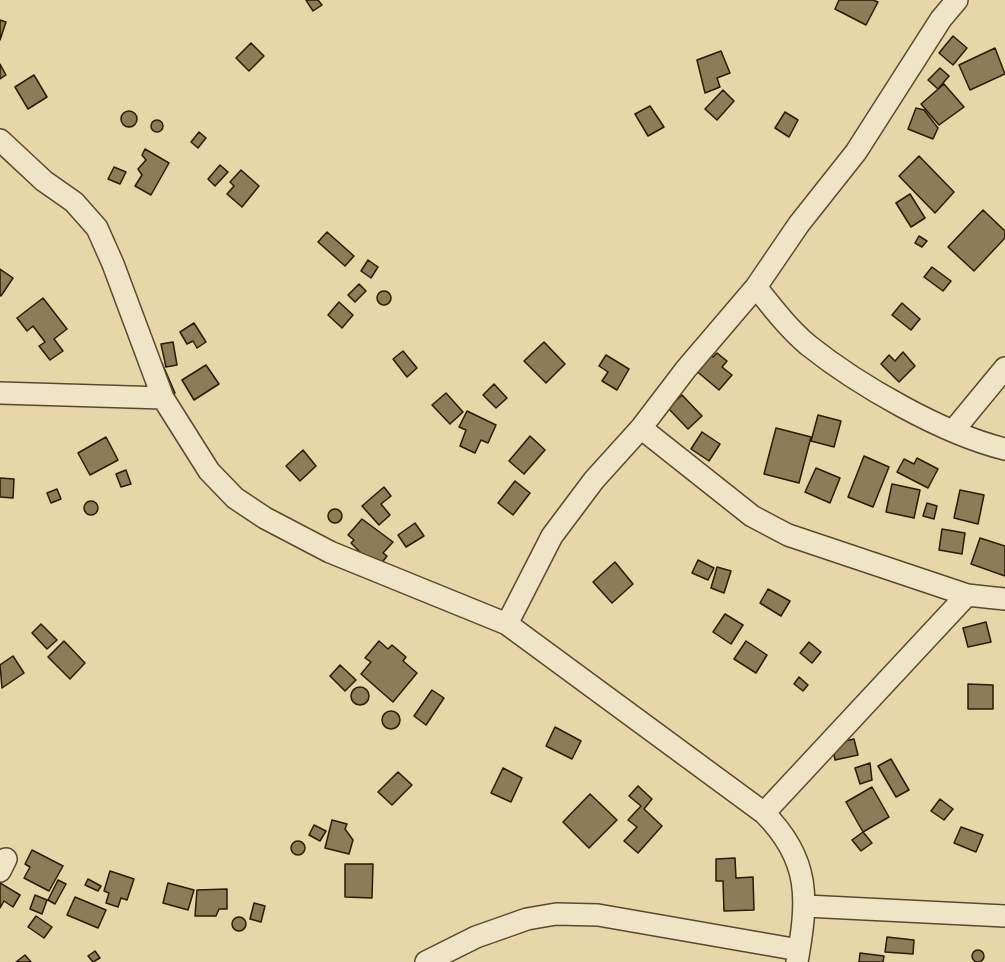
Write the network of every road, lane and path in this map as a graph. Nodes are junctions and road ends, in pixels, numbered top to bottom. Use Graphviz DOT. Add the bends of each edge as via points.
graph roads {
  1 [pos="957,0"];
  2 [pos="0,140"];
  3 [pos="756,287"];
  4 [pos="1005,368"];
  5 [pos="0,393"];
  6 [pos="163,398"];
  7 [pos="641,428"];
  8 [pos="953,431"];
  9 [pos="1005,449"];
  10 [pos="967,595"];
  11 [pos="1005,600"];
  12 [pos="507,624"];
  13 [pos="764,813"];
  14 [pos="806,906"];
  15 [pos="1005,916"];
  16 [pos="798,956"];
  17 [pos="426,962"];
  1 -- 3 [label="street" via="856,152"];
  2 -- 6 [label="street" via="75,202 97,228"];
  3 -- 7 [label="street"];
  3 -- 8 [label="street" via="807,344 920,416"];
  4 -- 8 [label="street"];
  5 -- 6 [label="street"];
  6 -- 12 [label="street" via="209,471 235,498 265,518 330,552"];
  7 -- 10 [label="street" via="752,516 788,535"];
  7 -- 12 [label="street" via="594,480 552,536"];
  8 -- 9 [label="street"];
  10 -- 11 [label="street"];
  10 -- 13 [label="street"];
  12 -- 13 [label="street"];
  13 -- 14 [label="street" via="784,833 798,862"];
  14 -- 15 [label="street"];
  14 -- 16 [label="street"];
  16 -- 17 [label="street" via="598,915 556,914 527,919 476,937"];
}
